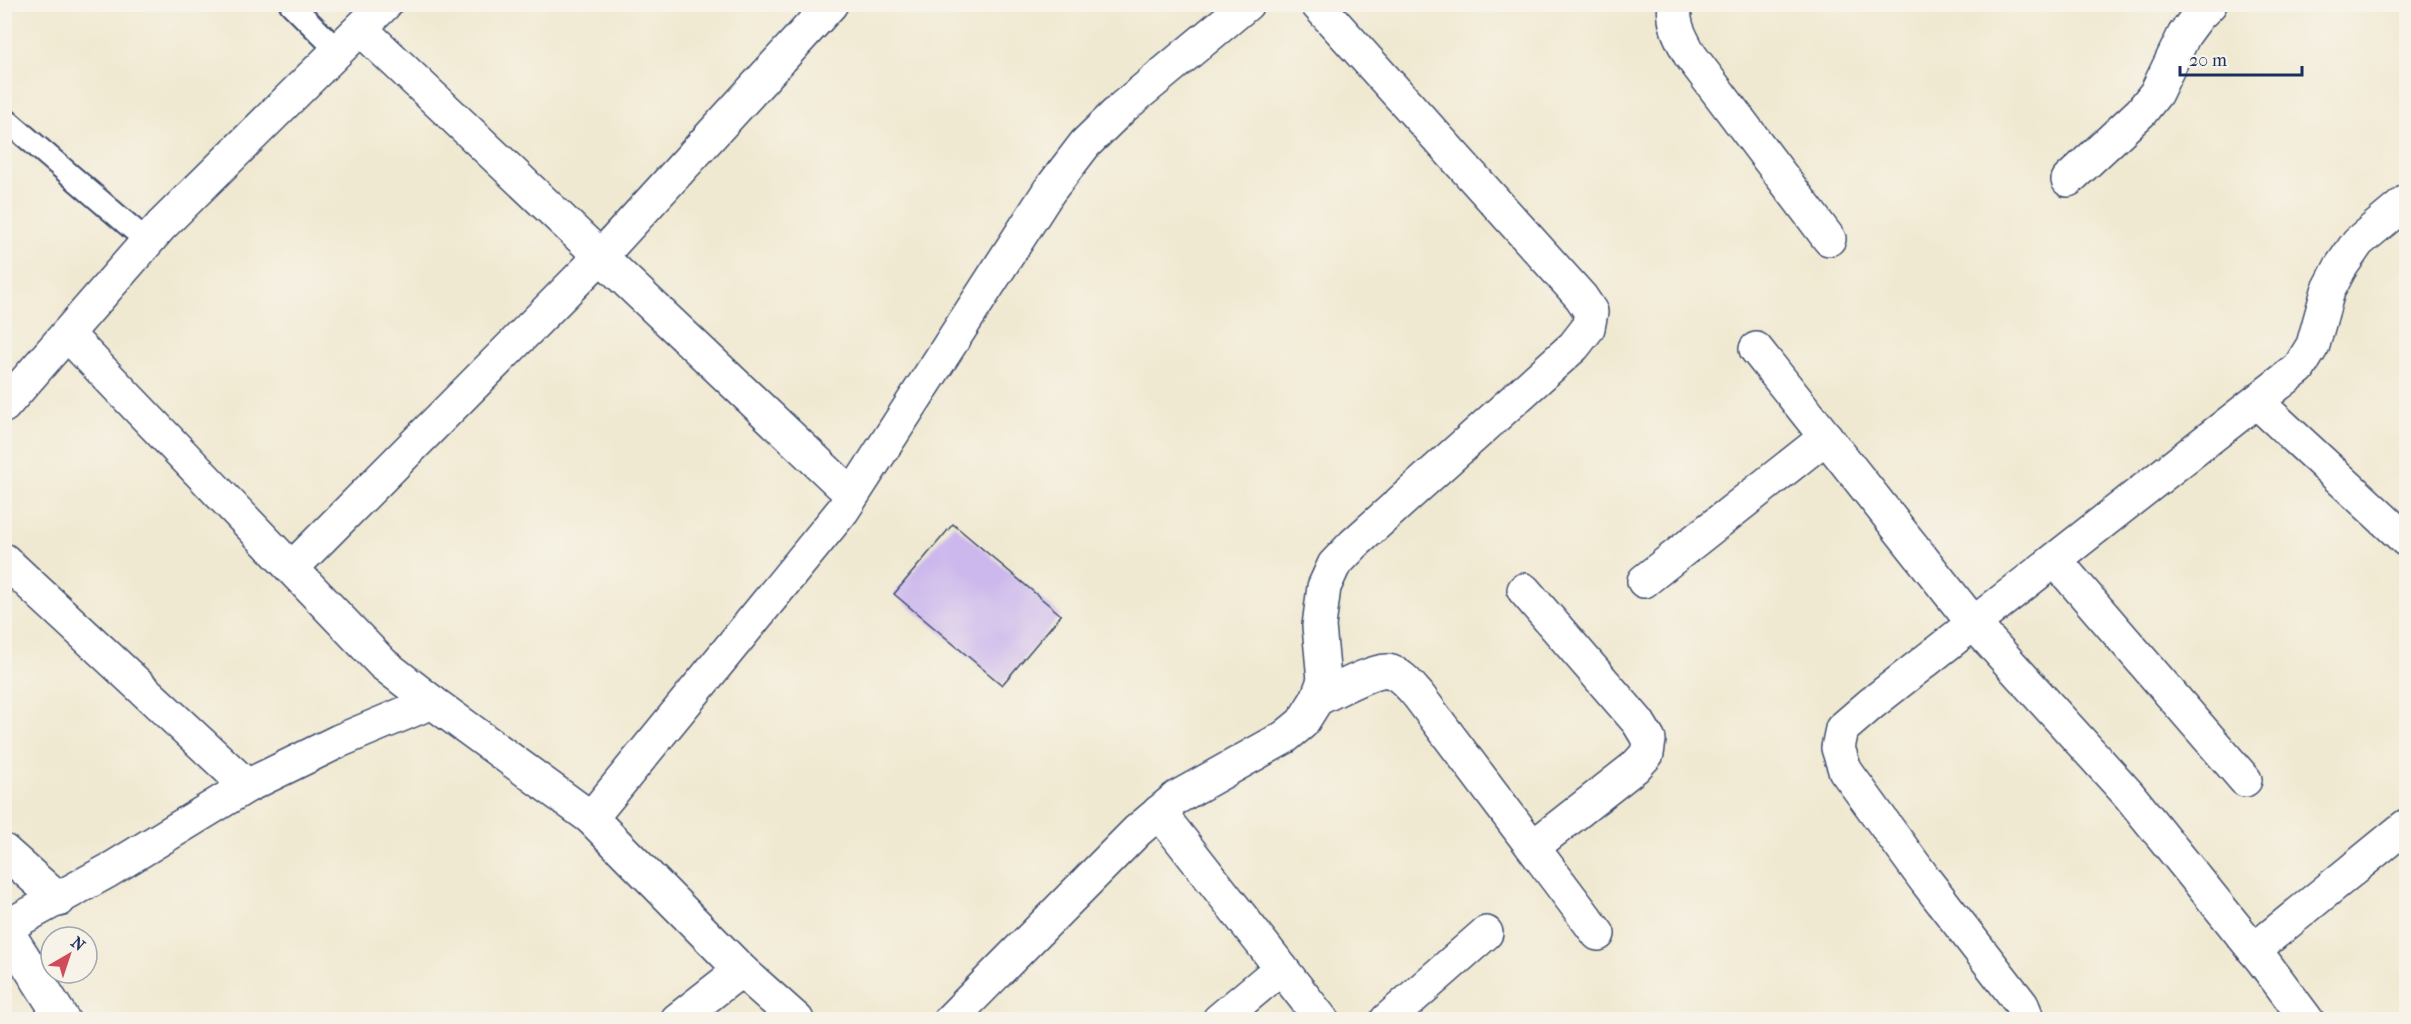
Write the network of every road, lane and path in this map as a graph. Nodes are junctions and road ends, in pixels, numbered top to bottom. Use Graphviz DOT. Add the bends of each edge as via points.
graph roads {
  1 [pos="291,4"];
  2 [pos="385,4"];
  3 [pos="831,4"];
  4 [pos="1247,4"];
  5 [pos="1317,4"];
  6 [pos="1675,4"];
  7 [pos="2210,4"];
  8 [pos="361,29"];
  9 [pos="338,51"];
  10 [pos="4,118"];
  11 [pos="2068,180"];
  12 [pos="2406,202"];
  13 [pos="1829,239"];
  14 [pos="148,242"];
  15 [pos="601,256"];
  16 [pos="67,334"];
  17 [pos="1756,349"];
  18 [pos="2257,402"];
  19 [pos="4,406"];
  20 [pos="1826,437"];
  21 [pos="852,495"];
  22 [pos="2406,540"];
  23 [pos="2055,560"];
  24 [pos="4,561"];
  25 [pos="292,568"];
  26 [pos="1644,581"];
  27 [pos="1524,590"];
  28 [pos="1974,624"];
  29 [pos="1317,699"];
  30 [pos="432,702"];
  31 [pos="2245,780"];
  32 [pos="247,786"];
  33 [pos="1159,812"];
  34 [pos="591,818"];
  35 [pos="2406,826"];
  36 [pos="1533,847"];
  37 [pos="4,851"];
  38 [pos="59,900"];
  39 [pos="5,928"];
  40 [pos="1485,933"];
  41 [pos="1598,934"];
  42 [pos="2254,950"];
  43 [pos="1281,968"];
  44 [pos="741,970"];
  45 [pos="63,1020"];
  46 [pos="677,1020"];
  47 [pos="797,1020"];
  48 [pos="950,1020"];
  49 [pos="1219,1020"];
  50 [pos="1322,1020"];
  51 [pos="1387,1020"];
  52 [pos="2028,1020"];
  53 [pos="2307,1020"];
  1 -- 9 [label="lane"];
  2 -- 8 [label="street"];
  3 -- 15 [label="street"];
  4 -- 21 [label="street" via="1140,92 1085,144 1049,191"];
  5 -- 29 [label="street" via="1591,312 1588,328 1574,346 1334,565 1323,587 1319,626 1324,680"];
  6 -- 13 [label="street" via="1673,16 1679,37 1690,55"];
  7 -- 11 [label="street" via="2184,34 2156,93 2141,112"];
  8 -- 9 [label="street"];
  8 -- 15 [label="street"];
  9 -- 14 [label="street"];
  10 -- 14 [label="lane"];
  12 -- 18 [label="street" via="2358,242 2328,291 2313,345 2300,368"];
  14 -- 16 [label="street"];
  15 -- 21 [label="street"];
  15 -- 25 [label="street"];
  16 -- 19 [label="street"];
  16 -- 25 [label="street"];
  17 -- 20 [label="street"];
  18 -- 22 [label="street"];
  18 -- 23 [label="street"];
  20 -- 26 [label="street"];
  20 -- 28 [label="street"];
  21 -- 34 [label="street"];
  23 -- 28 [label="street"];
  23 -- 31 [label="street"];
  24 -- 32 [label="street"];
  25 -- 30 [label="street" via="383,664"];
  27 -- 36 [label="street" via="1638,722 1649,740 1647,754 1635,767"];
  28 -- 42 [label="street" via="2129,795"];
  28 -- 52 [label="street" via="1842,729 1838,748 1845,770 2022,1005"];
  29 -- 33 [label="street" via="1302,723 1285,737 1176,798"];
  29 -- 36 [label="street" via="1370,675 1388,671 1403,679"];
  30 -- 32 [label="street"];
  30 -- 34 [label="street"];
  32 -- 38 [label="street"];
  33 -- 43 [label="street"];
  33 -- 48 [label="street"];
  34 -- 44 [label="street"];
  35 -- 42 [label="street"];
  36 -- 41 [label="street"];
  37 -- 38 [label="street"];
  38 -- 39 [label="street"];
  39 -- 45 [label="street"];
  40 -- 51 [label="street"];
  42 -- 53 [label="street"];
  43 -- 49 [label="street"];
  43 -- 50 [label="street"];
  44 -- 46 [label="street"];
  44 -- 47 [label="street"];
}
